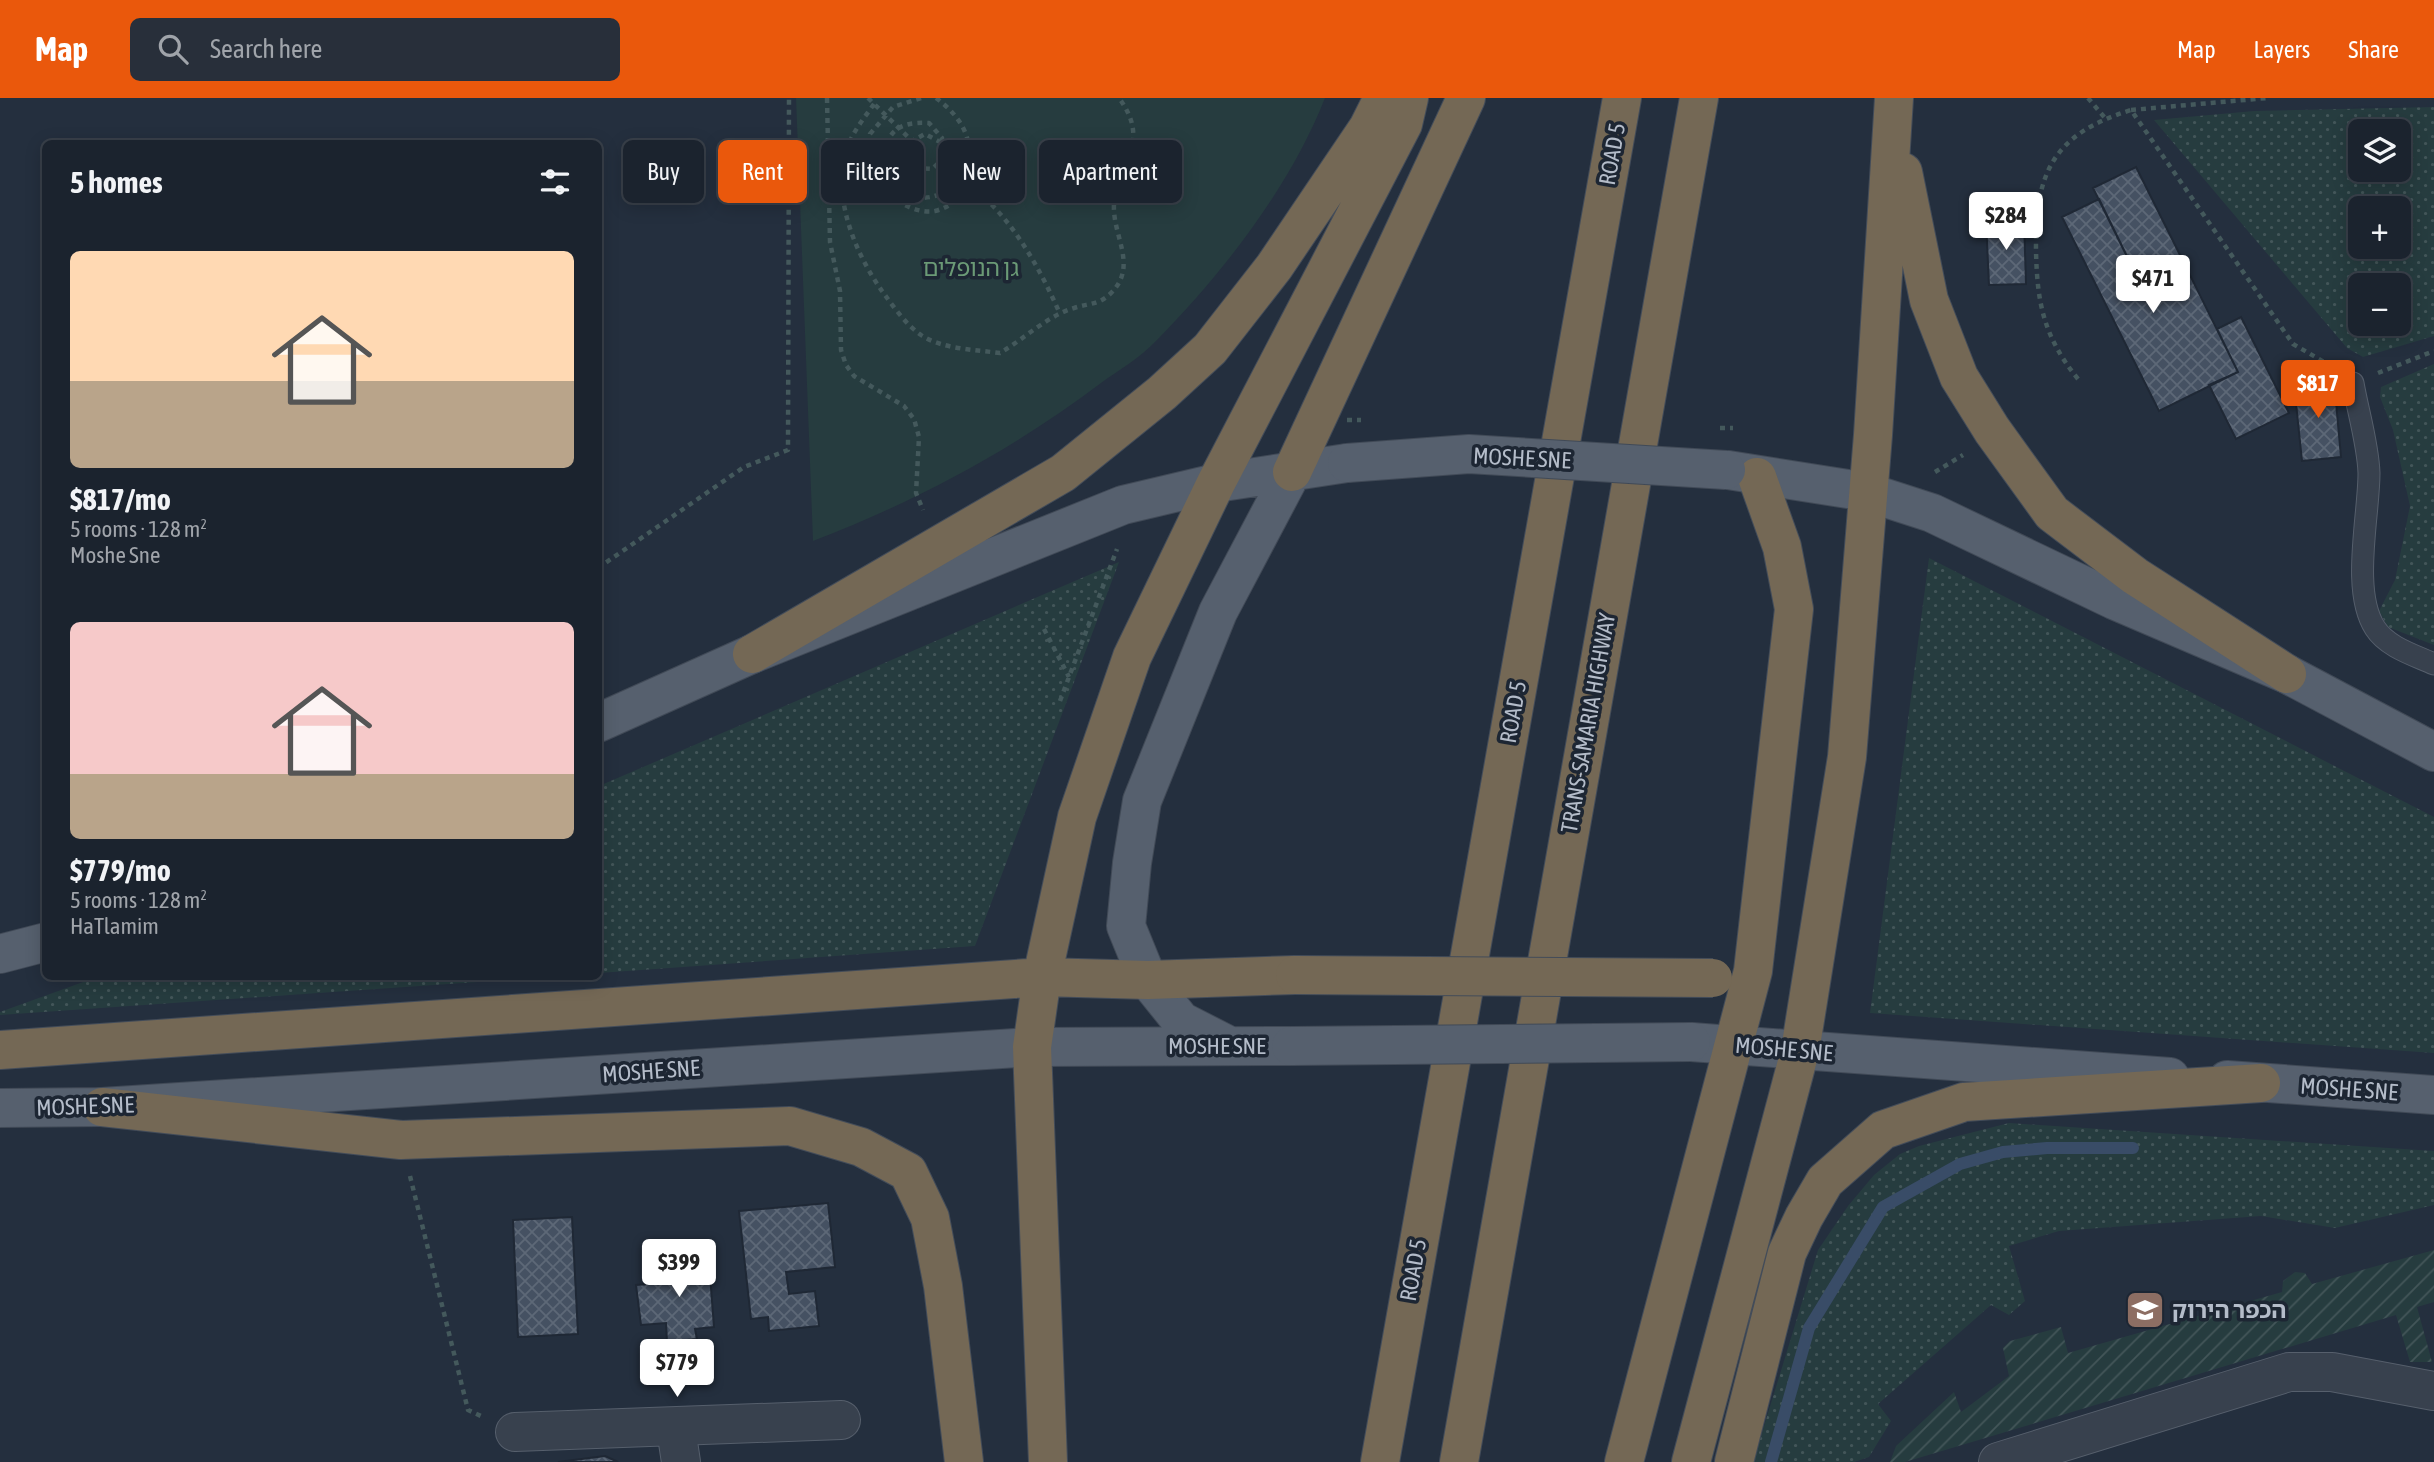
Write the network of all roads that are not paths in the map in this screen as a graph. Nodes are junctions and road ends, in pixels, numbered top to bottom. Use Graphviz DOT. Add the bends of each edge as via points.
graph roads {
  1 [pos="1383,98"];
  2 [pos="1409,98"];
  3 [pos="1465,98"];
  4 [pos="1622,98"];
  5 [pos="1699,98"];
  6 [pos="1893,109"];
  7 [pos="2353,383"];
  8 [pos="1292,472"];
  9 [pos="1741,473"];
  10 [pos="1216,483"];
  11 [pos="1867,492"];
  12 [pos="752,653"];
  13 [pos="2434,664"];
  14 [pos="2287,674"];
  15 [pos="602,721"];
  16 [pos="2434,752"];
  17 [pos="1823,910"];
  18 [pos="42,943"];
  19 [pos="0,954"];
  20 [pos="1753,971"];
  21 [pos="1042,977"];
  22 [pos="1148,980"];
  23 [pos="1229,1045"];
  24 [pos="1734,1045"];
  25 [pos="1032,1047"];
  26 [pos="0,1049"];
  27 [pos="1800,1051"];
  28 [pos="2262,1083"];
  29 [pos="2434,1095"];
  30 [pos="102,1107"];
  31 [pos="0,1108"];
  32 [pos="2434,1391"];
  33 [pos="841,1420"];
  34 [pos="515,1432"];
  35 [pos="679,1445"];
  36 [pos="964,1462"];
  37 [pos="1048,1462"];
  38 [pos="1380,1462"];
  39 [pos="1459,1462"];
  40 [pos="1624,1462"];
  41 [pos="1691,1462"];
  42 [pos="1734,1462"];
  43 [pos="1998,1462"];
  1 -- 12 [label="highway" via="1368,128 1274,267 1210,349 1161,393 1063,473"];
  2 -- 10 [label="highway" via="1403,124"];
  3 -- 8 [label="highway"];
  4 -- 38 [label="highway, ROAD 5"];
  5 -- 39 [label="highway"];
  6 -- 11 [label="highway"];
  6 -- 14 [label="highway" via="1929,300 1959,377 1992,430 2052,513 2134,576"];
  7 -- 13 [label="lane" via="2369,470 2363,581 2366,608 2375,629 2394,645"];
  8 -- 9 [label="main road, MOSHE SNE, bridge" via="1469,454"];
  8 -- 10 [label="main road, MOSHE SNE"];
  8 -- 22 [label="main road" via="1219,612 1142,801 1126,926"];
  9 -- 11 [label="main road, MOSHE SNE"];
  9 -- 20 [label="highway" via="1782,547 1794,609"];
  10 -- 12 [label="main road, MOSHE SNE" via="1123,505"];
  10 -- 21 [label="highway" via="1128,669 1077,817"];
  11 -- 14 [label="main road, MOSHE SNE" via="1932,513 2114,600"];
  11 -- 17 [label="highway" via="1847,757"];
  12 -- 15 [label="main road, MOSHE SNE"];
  14 -- 16 [label="main road, MOSHE SNE"];
  17 -- 20 [label="highway" via="1804,941 1784,957"];
  17 -- 27 [label="highway"];
  18 -- 19 [label="main road"];
  20 -- 22 [label="highway, bridge" via="1713,978 1295,975"];
  20 -- 24 [label="highway"];
  21 -- 22 [label="highway"];
  21 -- 25 [label="highway"];
  21 -- 26 [label="highway"];
  22 -- 23 [label="main road" via="1181,1021"];
  23 -- 24 [label="main road, MOSHE SNE, bridge"];
  23 -- 25 [label="main road, MOSHE SNE"];
  24 -- 27 [label="main road, MOSHE SNE"];
  24 -- 40 [label="highway"];
  25 -- 30 [label="main road, MOSHE SNE"];
  25 -- 37 [label="highway"];
  27 -- 28 [label="main road, MOSHE SNE"];
  27 -- 41 [label="highway"];
  28 -- 29 [label="main road, MOSHE SNE"];
  28 -- 42 [label="highway" via="1964,1102 1883,1130 1825,1181 1787,1253"];
  30 -- 31 [label="main road, MOSHE SNE"];
  30 -- 36 [label="highway" via="401,1140 790,1126 860,1147 908,1172 930,1218"];
  32 -- 43 [label="street" via="2332,1373 2289,1372"];
  33 -- 35 [label="street"];
  34 -- 35 [label="street"];
}
